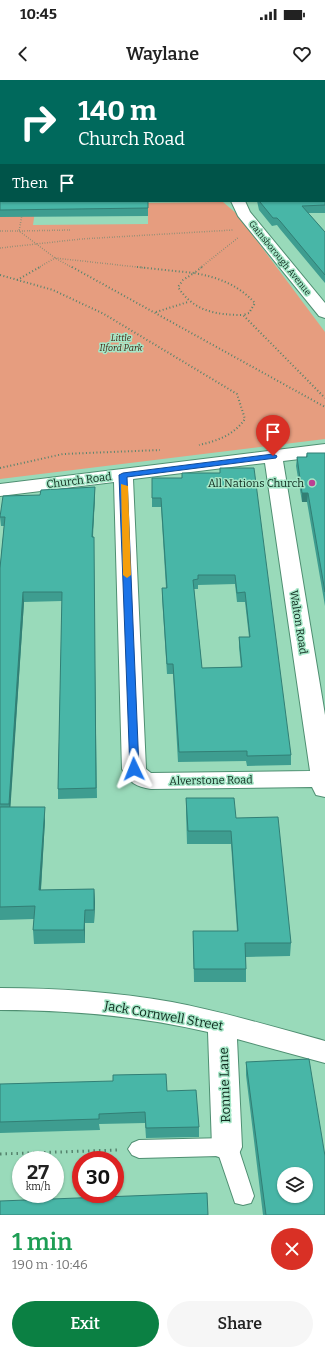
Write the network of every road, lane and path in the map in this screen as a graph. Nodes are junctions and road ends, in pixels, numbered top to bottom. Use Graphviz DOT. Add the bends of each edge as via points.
graph roads {
  1 [pos="238,202"];
  2 [pos="22,210"];
  3 [pos="251,228"];
  4 [pos="19,230"];
  5 [pos="70,230"];
  6 [pos="0,231"];
  7 [pos="36,244"];
  8 [pos="0,248"];
  9 [pos="55,258"];
  10 [pos="194,273"];
  11 [pos="0,275"];
  12 [pos="16,280"];
  13 [pos="188,302"];
  14 [pos="156,312"];
  15 [pos="325,313"];
  16 [pos="243,315"];
  17 [pos="325,398"];
  18 [pos="325,407"];
  19 [pos="197,445"];
  20 [pos="161,450"];
  21 [pos="325,450"];
  22 [pos="273,456"];
  23 [pos="0,468"];
  24 [pos="123,475"];
  25 [pos="0,490"];
  26 [pos="324,784"];
  27 [pos="0,999"];
  28 [pos="222,1024"];
  29 [pos="325,1052"];
  30 [pos="227,1147"];
  31 [pos="139,1149"];
  32 [pos="0,1154"];
  33 [pos="242,1196"];
  1 -- 3 [label="street, Gainsborough Avenue"];
  2 -- 4 [label="path"];
  3 -- 7 [label="path"];
  3 -- 10 [label="path"];
  3 -- 15 [label="street, Gainsborough Avenue"];
  4 -- 5 [label="path"];
  4 -- 6 [label="path"];
  4 -- 7 [label="path"];
  7 -- 8 [label="path"];
  7 -- 9 [label="path"];
  9 -- 10 [label="path"];
  9 -- 12 [label="path"];
  9 -- 14 [label="path"];
  10 -- 13 [label="path" via="178,287"];
  10 -- 16 [label="path" via="233,283 246,292 255,303 249,313"];
  11 -- 12 [label="path"];
  12 -- 19 [label="path" via="53,290 104,314 237,394 245,419 240,429 212,442"];
  13 -- 14 [label="path"];
  13 -- 16 [label="path" via="211,313"];
  14 -- 18 [label="path"];
  16 -- 17 [label="path"];
  20 -- 23 [label="path" via="63,454"];
  21 -- 22 [label="street, Church Road"];
  22 -- 24 [label="street, Church Road"];
  22 -- 26 [label="street, Walton Road"];
  24 -- 25 [label="street, Church Road"];
  24 -- 26 [label="street, Alverstone Road" via="134,769 138,776 151,781"];
  27 -- 28 [label="street, Jack Cornwell Street" via="120,1005"];
  28 -- 29 [label="street, Jack Cornwell Street"];
  28 -- 30 [label="street, Ronnie Lane"];
  30 -- 31 [label="lane"];
  30 -- 33 [label="lane"];
  31 -- 32 [label="path"];
}
